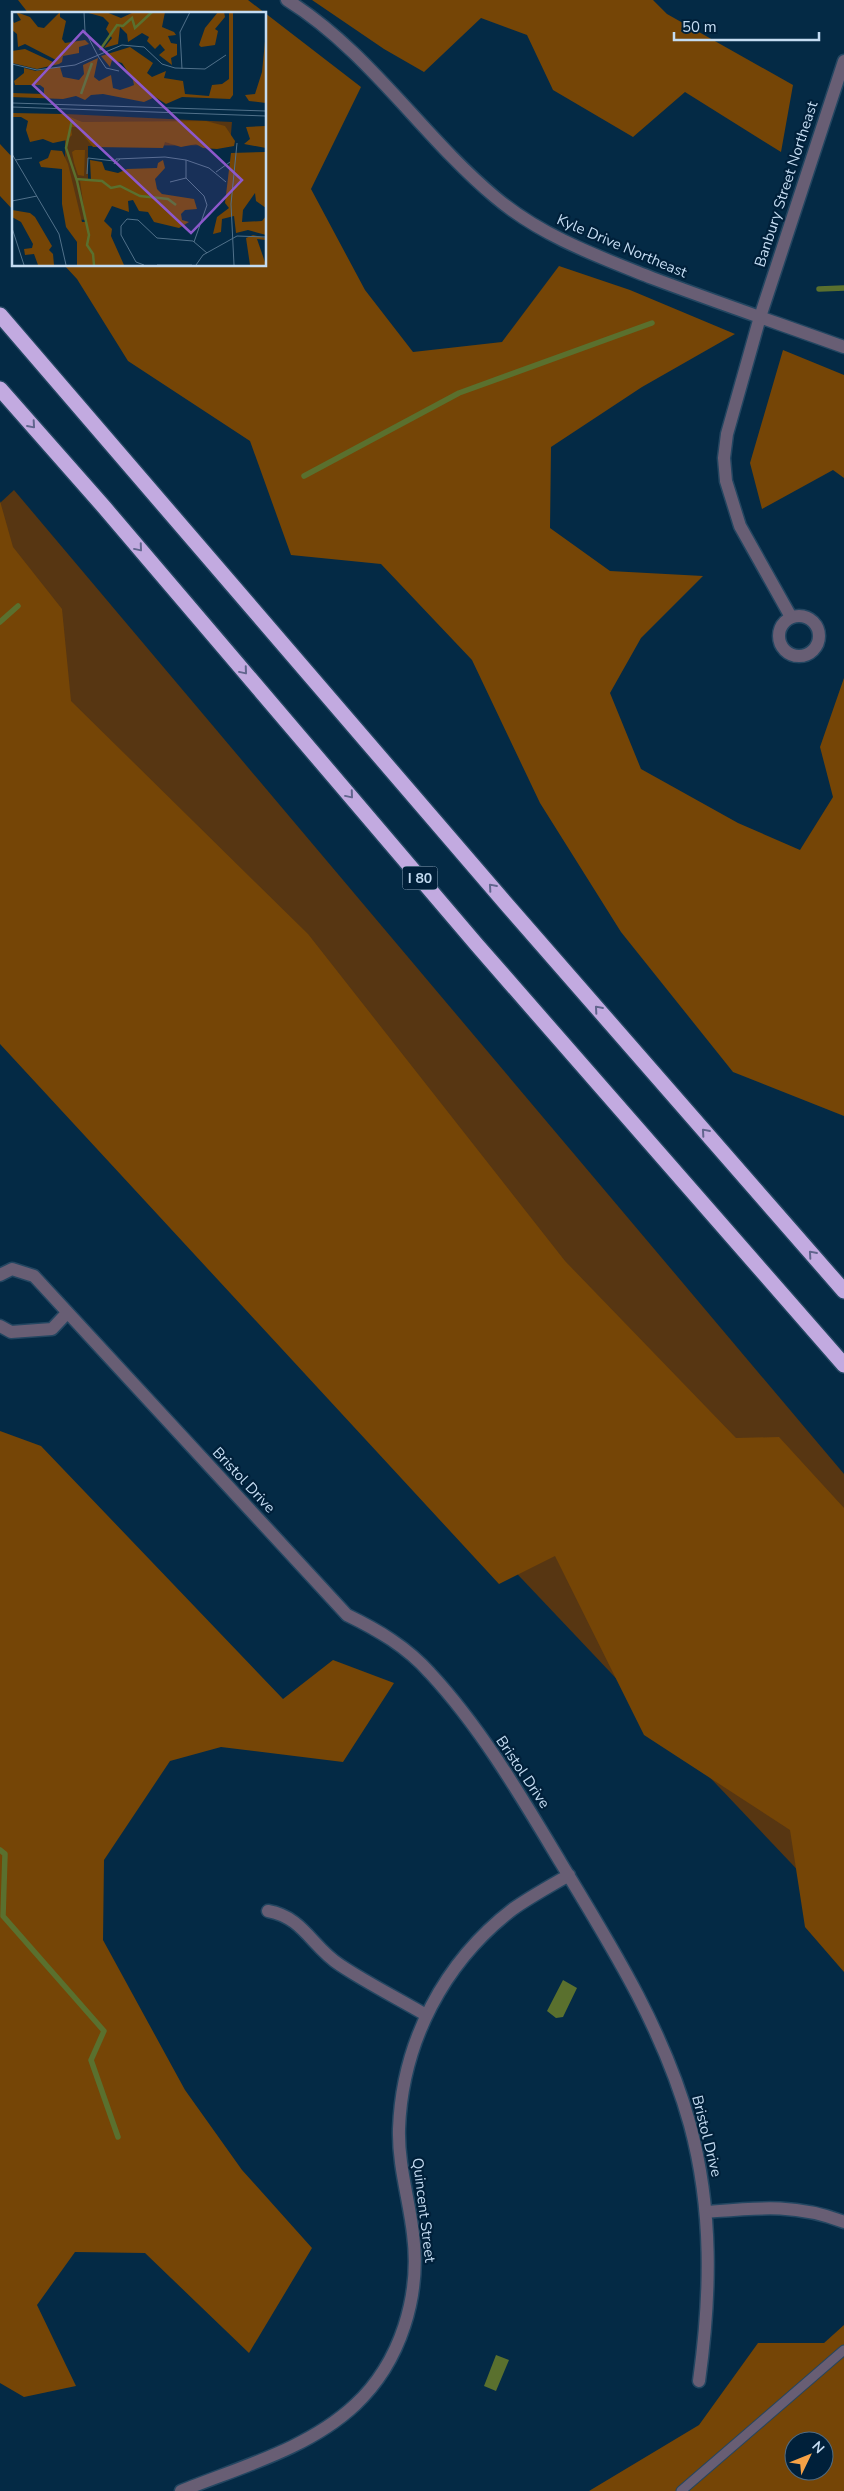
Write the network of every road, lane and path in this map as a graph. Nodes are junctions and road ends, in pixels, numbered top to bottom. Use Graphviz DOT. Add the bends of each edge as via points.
graph roads {
  1 [pos="287,0"];
  2 [pos="844,61"];
  3 [pos="0,315"];
  4 [pos="760,317"];
  5 [pos="844,347"];
  6 [pos="0,388"];
  7 [pos="791,617"];
  8 [pos="1,1274"];
  9 [pos="844,1291"];
  10 [pos="67,1313"];
  11 [pos="0,1326"];
  12 [pos="844,1365"];
  13 [pos="568,1875"];
  14 [pos="268,1911"];
  15 [pos="426,2015"];
  16 [pos="706,2212"];
  17 [pos="844,2222"];
  18 [pos="844,2350"];
  19 [pos="699,2381"];
  20 [pos="181,2491"];
  21 [pos="681,2491"];
  1 -- 4 [label="street, Kyle Drive Northeast" via="344,44 468,172 526,220 604,259"];
  2 -- 4 [label="street, Banbury Street Northeast"];
  9 -- 3 [label="highway, one-way"];
  4 -- 5 [label="street, Kyle Drive Northeast"];
  4 -- 7 [label="street, Banbury Street Northeast" via="727,434 726,481 740,526"];
  6 -- 12 [label="highway, I 80, one-way" via="477,945"];
  8 -- 10 [label="street, Bristol Drive" via="12,1269 34,1276"];
  10 -- 11 [label="street" via="52,1329 11,1332"];
  10 -- 13 [label="street, Bristol Drive" via="347,1614 405,1649 430,1673 471,1724"];
  13 -- 15 [label="street, Quincent Street" via="514,1908 485,1933 459,1961"];
  13 -- 16 [label="street, Bristol Drive" via="634,1986 672,2068 690,2126"];
  14 -- 15 [label="street" via="294,1920 338,1964"];
  15 -- 20 [label="street, Quincent Street" via="411,2054 402,2091 401,2169 413,2234 415,2268 411,2302 390,2360 357,2404 336,2422 313,2436"];
  16 -- 17 [label="street" via="790,2208 809,2210"];
  16 -- 19 [label="street, Bristol Drive" via="709,2273"];
  18 -- 21 [label="lane"];
}
